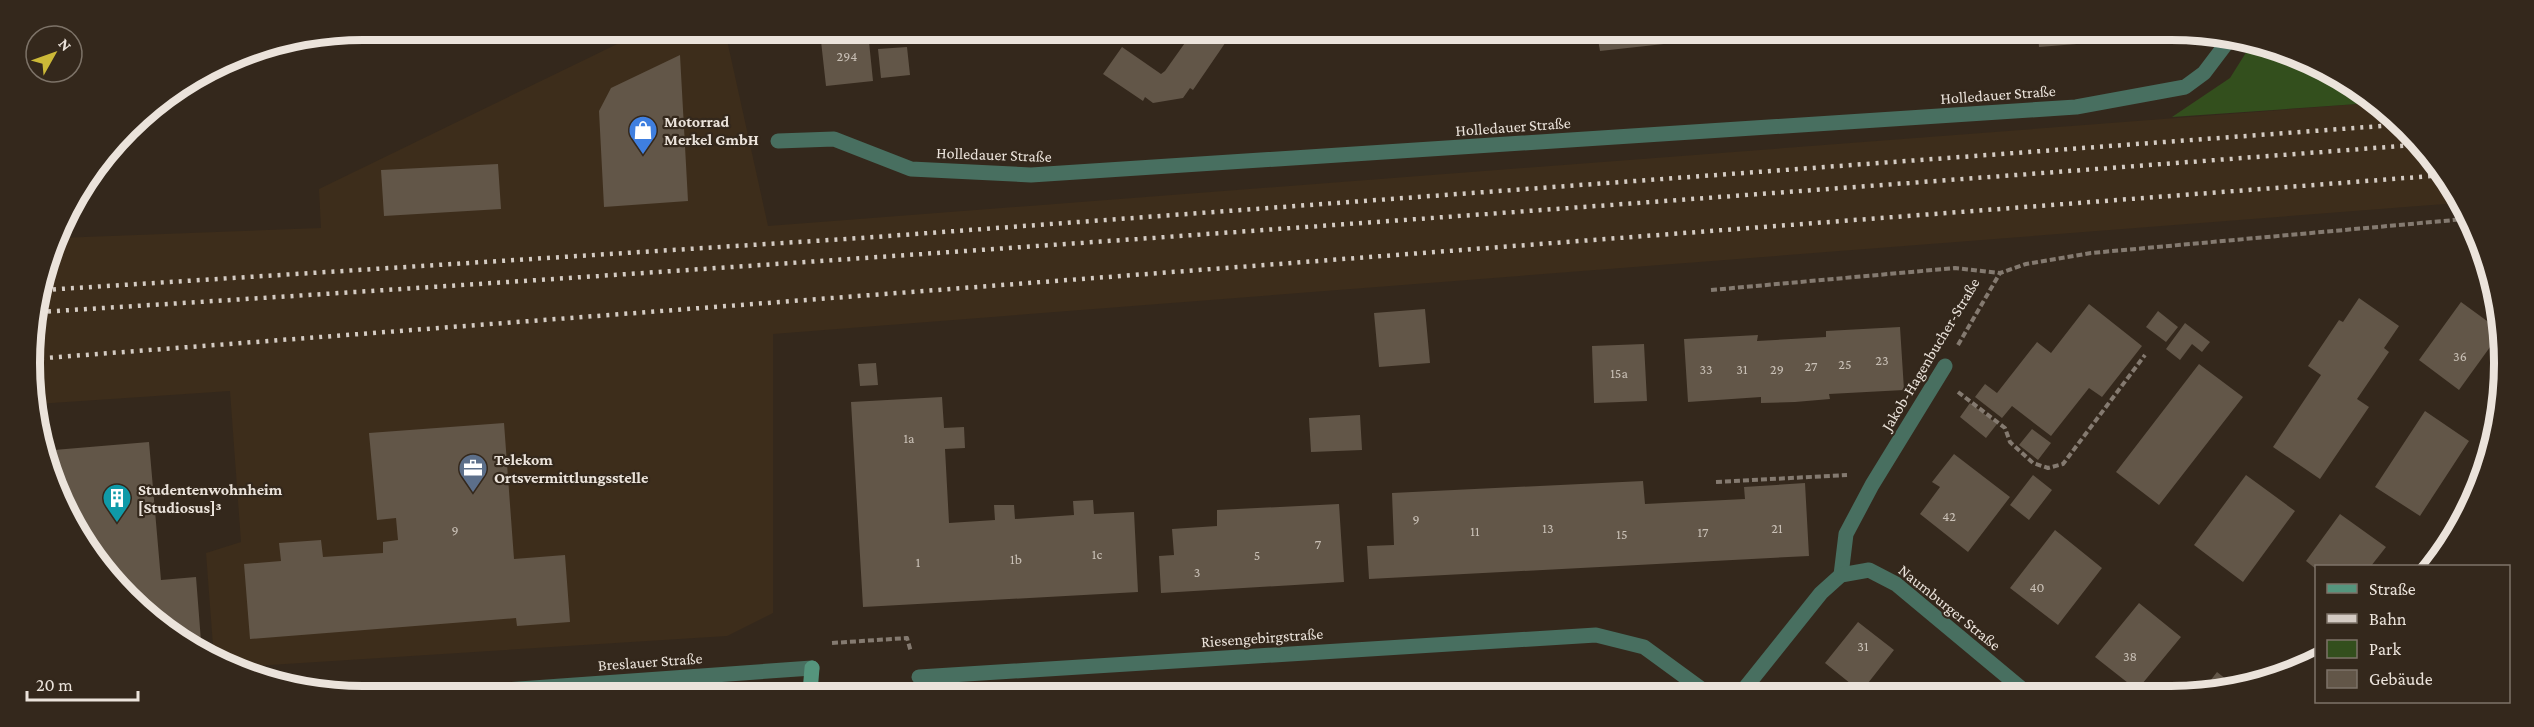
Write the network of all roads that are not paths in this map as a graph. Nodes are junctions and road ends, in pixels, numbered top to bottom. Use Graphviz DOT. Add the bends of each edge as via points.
graph roads {
  1 [pos="2225,45"];
  2 [pos="778,141"];
  3 [pos="1942,372"];
  4 [pos="1841,575"];
  5 [pos="812,668"];
  6 [pos="918,677"];
  7 [pos="560,686"];
  8 [pos="810,686"];
  9 [pos="1697,686"];
  10 [pos="1747,686"];
  11 [pos="2018,686"];
  1 -- 2 [label="street, Holledauer Straße" via="2204,73 2185,87 2076,107 1031,175 911,169 834,139"];
  3 -- 4 [label="street, Jakob-Hagenbucher-Straße" via="1846,534"];
  4 -- 10 [label="street" via="1821,593"];
  4 -- 11 [label="street, Naumburger Straße" via="1869,570 1896,584"];
  5 -- 7 [label="street, Breslauer Straße"];
  5 -- 8 [label="main road"];
  6 -- 9 [label="street, Riesengebirgstraße" via="1596,635 1644,647"];
}
